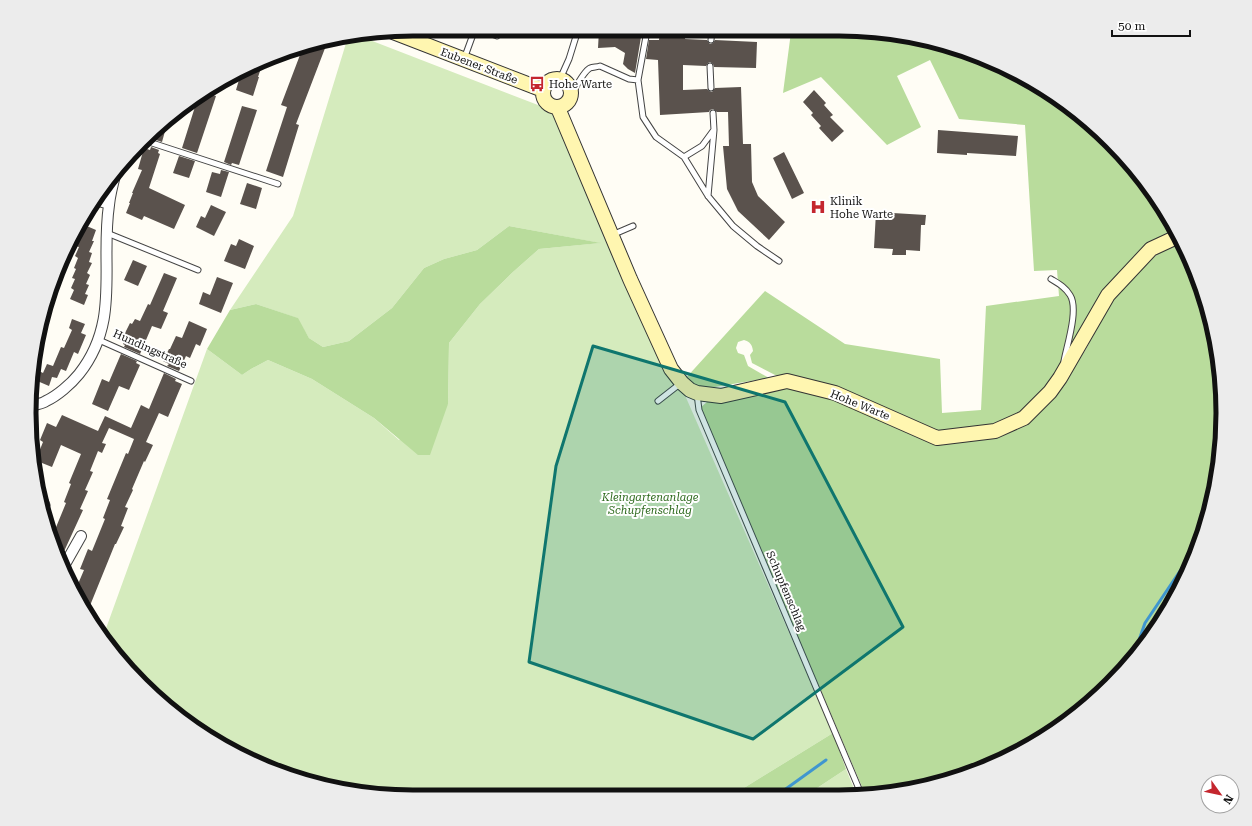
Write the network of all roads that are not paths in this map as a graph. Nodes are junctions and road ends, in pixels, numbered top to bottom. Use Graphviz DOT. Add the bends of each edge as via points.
graph roads {
  1 [pos="403,36"];
  2 [pos="472,36"];
  3 [pos="576,36"];
  4 [pos="646,36"];
  5 [pos="711,36"];
  6 [pos="711,40"];
  7 [pos="463,60"];
  8 [pos="710,66"];
  9 [pos="560,79"];
  10 [pos="638,80"];
  11 [pos="711,88"];
  12 [pos="543,90"];
  13 [pos="572,94"];
  14 [pos="558,108"];
  15 [pos="713,113"];
  16 [pos="714,130"];
  17 [pos="150,143"];
  18 [pos="684,157"];
  19 [pos="113,184"];
  20 [pos="278,184"];
  21 [pos="708,196"];
  22 [pos="102,202"];
  23 [pos="109,204"];
  24 [pos="633,226"];
  25 [pos="107,233"];
  26 [pos="611,236"];
  27 [pos="1173,239"];
  28 [pos="779,261"];
  29 [pos="198,270"];
  30 [pos="1052,279"];
  31 [pos="99,340"];
  32 [pos="1060,378"];
  33 [pos="191,381"];
  34 [pos="682,383"];
  35 [pos="697,393"];
  36 [pos="658,401"];
  37 [pos="36,405"];
  38 [pos="81,536"];
  39 [pos="67,561"];
  40 [pos="859,789"];
  1 -- 7 [label="street, Eubener Straße"];
  2 -- 7 [label="lane"];
  3 -- 9 [label="lane"];
  4 -- 10 [label="lane"];
  5 -- 6 [label="lane"];
  7 -- 12 [label="street, Eubener Straße"];
  8 -- 11 [label="lane"];
  9 -- 12 [label="street" via="549,81"];
  9 -- 13 [label="street" via="569,84"];
  10 -- 13 [label="lane" via="629,79 600,66 590,68"];
  10 -- 18 [label="lane" via="643,117 656,137"];
  12 -- 14 [label="street, Hohe Warte" via="545,101"];
  13 -- 14 [label="street" via="567,104"];
  14 -- 26 [label="street, Hohe Warte"];
  15 -- 16 [label="lane"];
  16 -- 18 [label="lane" via="702,146"];
  16 -- 21 [label="lane"];
  17 -- 20 [label="lane"];
  18 -- 21 [label="lane"];
  19 -- 23 [label="street, Hundingstraße"];
  21 -- 28 [label="lane" via="733,226"];
  22 -- 23 [label="street"];
  23 -- 25 [label="street, Hundingstraße"];
  24 -- 26 [label="lane"];
  25 -- 29 [label="lane"];
  25 -- 31 [label="street, Hundingstraße" via="106,303"];
  26 -- 34 [label="street, Hohe Warte" via="671,370"];
  27 -- 32 [label="street, Hohe Warte" via="1151,249 1108,296"];
  30 -- 32 [label="lane" via="1063,286 1071,296 1074,312"];
  31 -- 33 [label="lane, Hundingstraße"];
  31 -- 37 [label="street, Hundingstraße" via="86,366 66,387 46,402"];
  32 -- 35 [label="street, Hohe Warte" via="1024,418 995,431 938,438 835,393 787,381 721,396"];
  34 -- 35 [label="street, Hohe Warte"];
  34 -- 36 [label="lane"];
  35 -- 40 [label="lane, Schupfenschlag" via="699,410"];
  38 -- 39 [label="street"];
}
